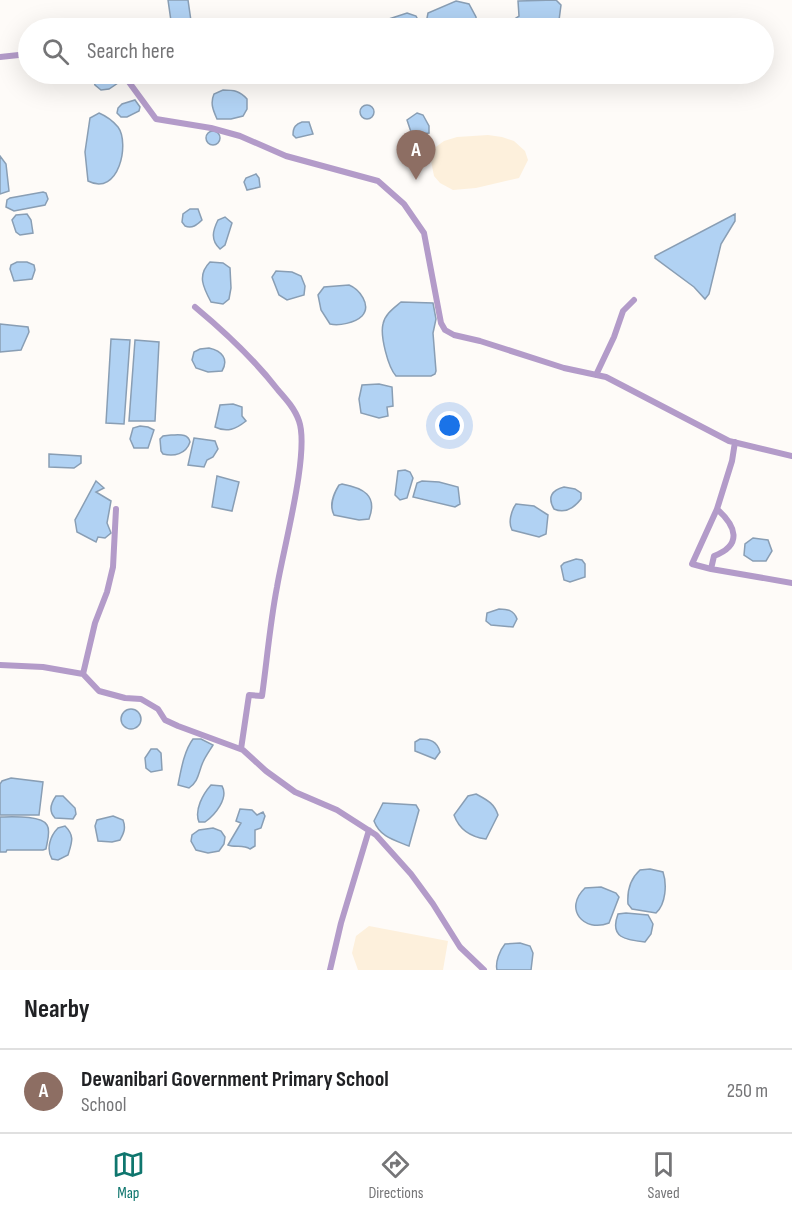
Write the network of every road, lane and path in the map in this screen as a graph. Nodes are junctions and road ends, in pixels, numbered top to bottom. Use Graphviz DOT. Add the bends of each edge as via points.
graph roads {
  1 [pos="18,55"];
  2 [pos="0,57"];
  3 [pos="130,84"];
  4 [pos="634,300"];
  5 [pos="195,307"];
  6 [pos="596,375"];
  7 [pos="735,442"];
  8 [pos="792,456"];
  9 [pos="116,509"];
  10 [pos="717,509"];
  11 [pos="711,569"];
  12 [pos="792,583"];
  13 [pos="0,666"];
  14 [pos="83,674"];
  15 [pos="241,749"];
  16 [pos="369,830"];
  17 [pos="330,970"];
  18 [pos="484,970"];
  1 -- 2 [label="street"];
  3 -- 6 [label="street" via="156,119 240,136 286,156 378,181 404,204 424,233 445,330"];
  4 -- 6 [label="street" via="623,311"];
  5 -- 15 [label="street" via="270,379 299,421 302,442 262,696 249,695"];
  6 -- 7 [label="street"];
  7 -- 8 [label="street"];
  7 -- 10 [label="street"];
  9 -- 14 [label="street" via="113,567"];
  10 -- 11 [label="street" via="734,531 731,545 726,552 714,556"];
  10 -- 11 [label="street" via="692,564"];
  11 -- 12 [label="street"];
  13 -- 14 [label="street" via="43,667"];
  14 -- 15 [label="street" via="99,691 141,699 158,709 165,720"];
  15 -- 16 [label="street" via="295,792 337,810"];
  16 -- 17 [label="street"];
  16 -- 18 [label="street" via="411,874 460,947"];
}
